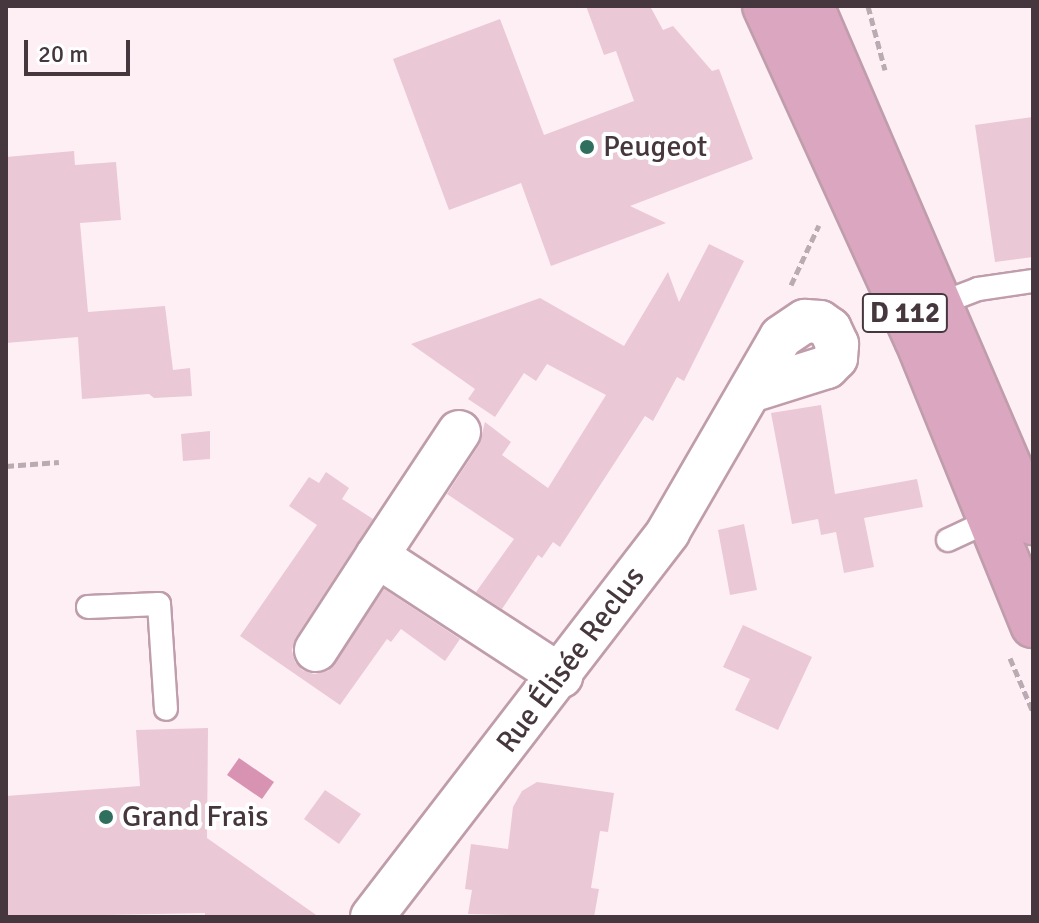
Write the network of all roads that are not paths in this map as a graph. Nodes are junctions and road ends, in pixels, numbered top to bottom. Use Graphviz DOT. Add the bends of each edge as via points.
graph roads {
  1 [pos="765,6"];
  2 [pos="811,6"];
  3 [pos="1033,281"];
  4 [pos="939,304"];
  5 [pos="751,391"];
  6 [pos="459,432"];
  7 [pos="1012,521"];
  8 [pos="948,540"];
  9 [pos="377,556"];
  10 [pos="88,607"];
  11 [pos="1033,625"];
  12 [pos="316,650"];
  13 [pos="561,676"];
  14 [pos="166,709"];
  15 [pos="372,917"];
  1 -- 7 [label="main road, D 112" via="917,339"];
  2 -- 4 [label="main road, D 112"];
  3 -- 4 [label="lane" via="978,289"];
  4 -- 7 [label="main road, D 112"];
  5 -- 5 [label="street, Rue Élisée Reclus" via="781,337 805,321 830,329 836,358 815,373"];
  5 -- 13 [label="street, Rue Élisée Reclus" via="668,532"];
  6 -- 9 [label="street"];
  7 -- 8 [label="lane"];
  7 -- 11 [label="main road, D 112"];
  9 -- 12 [label="street"];
  9 -- 13 [label="street"];
  10 -- 14 [label="lane" via="159,604"];
  13 -- 15 [label="street, Rue Élisée Reclus"];
}
